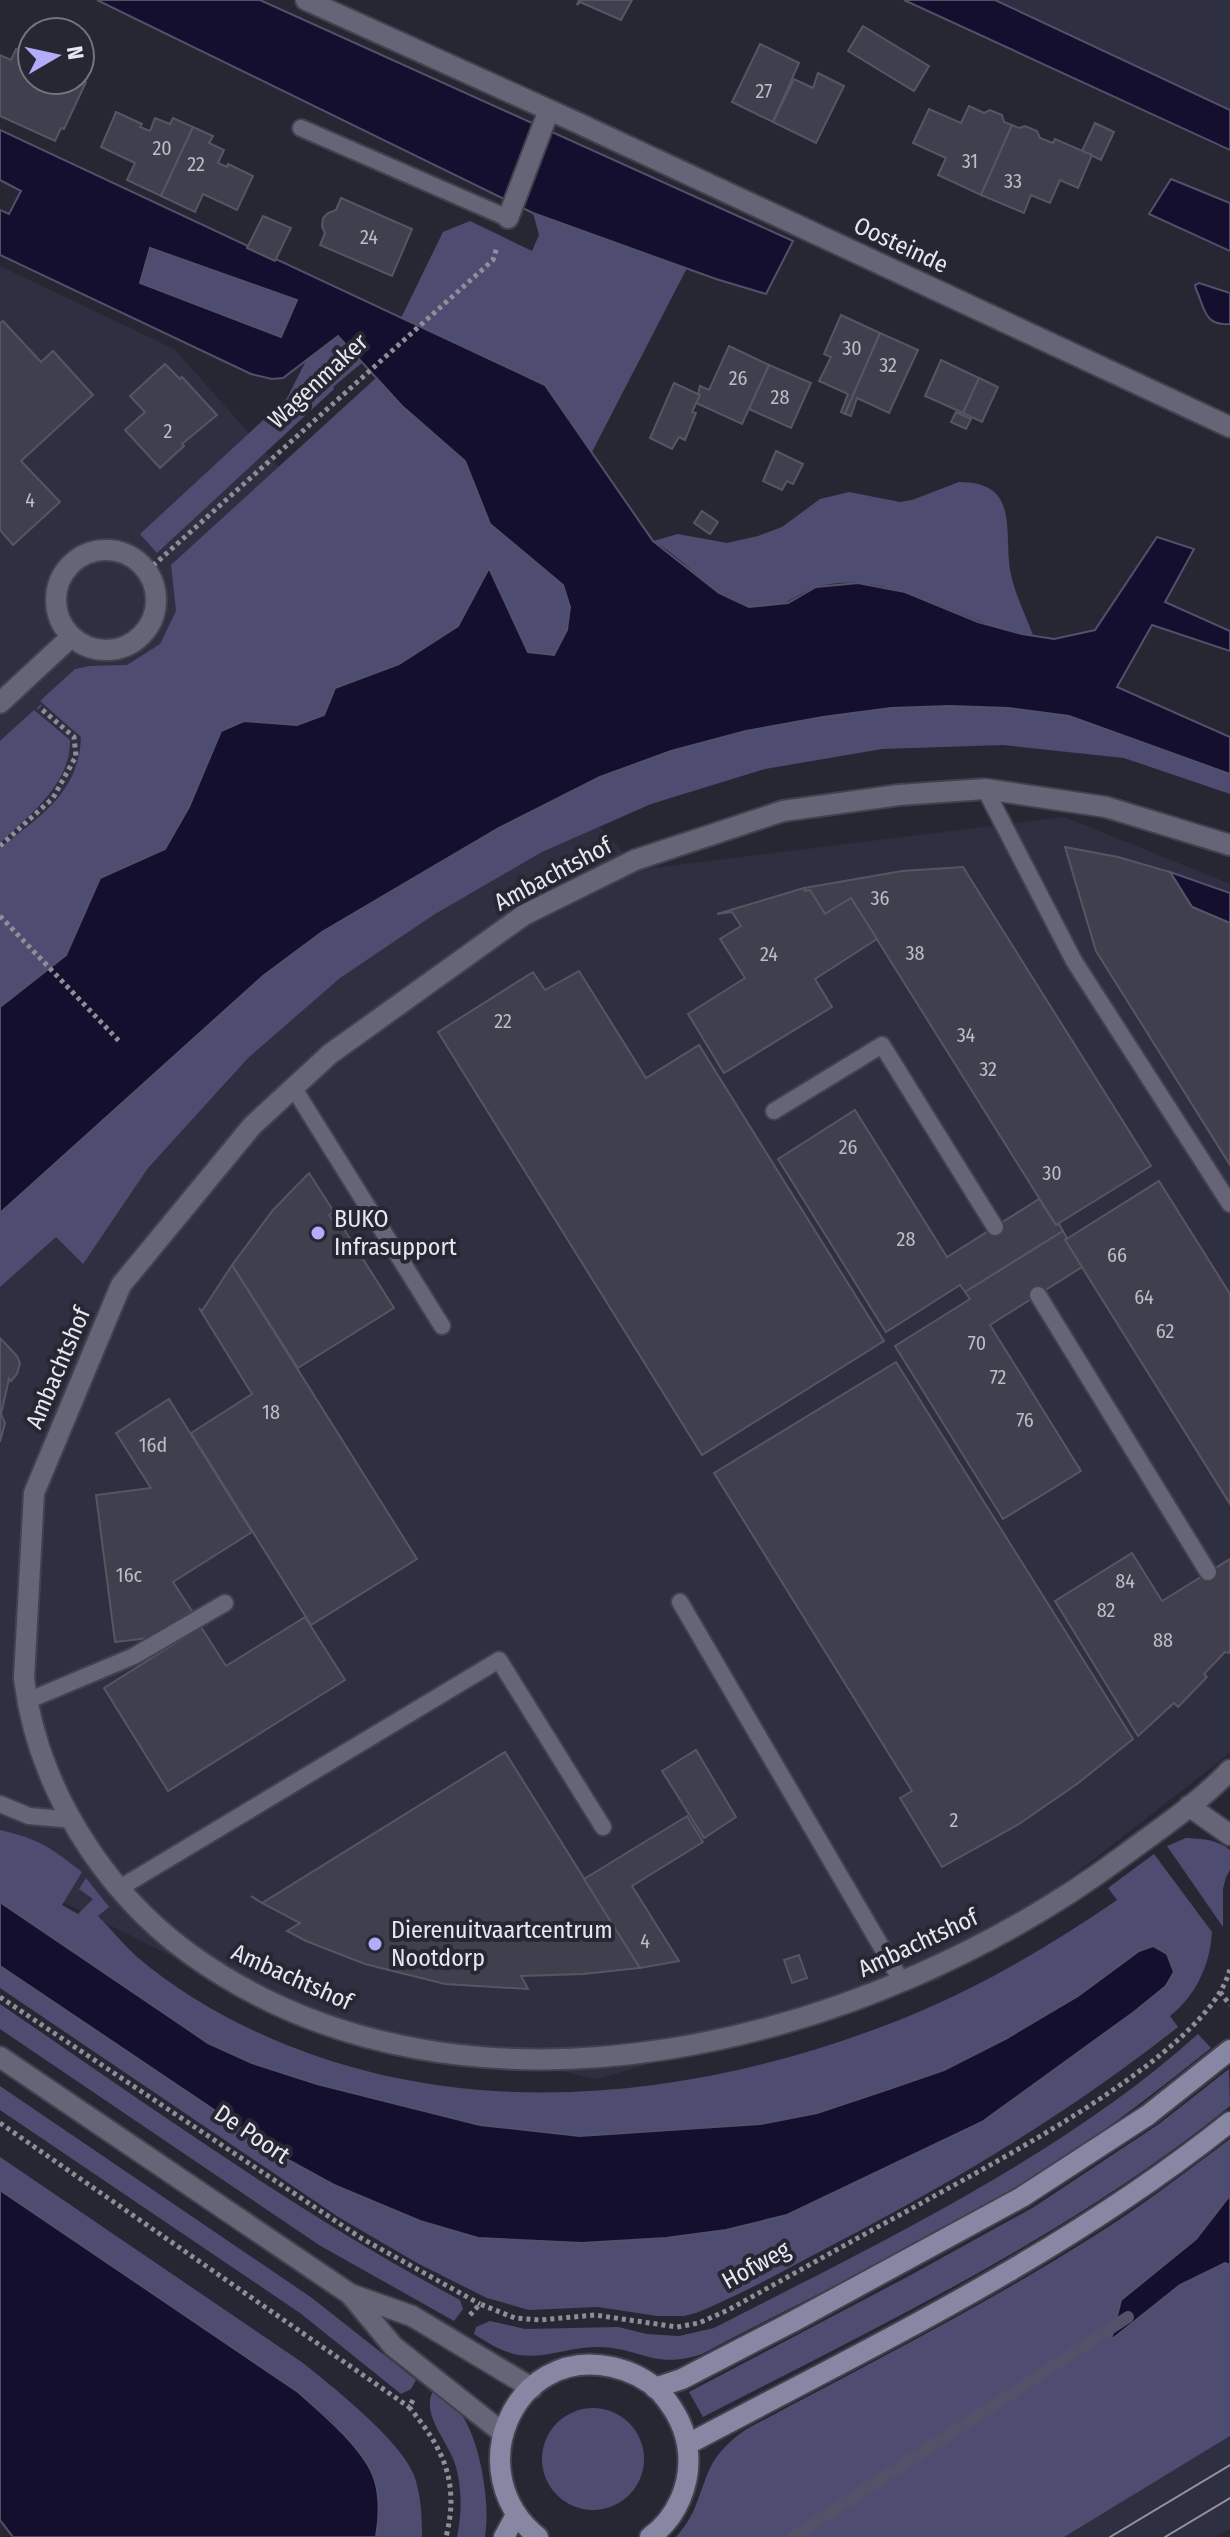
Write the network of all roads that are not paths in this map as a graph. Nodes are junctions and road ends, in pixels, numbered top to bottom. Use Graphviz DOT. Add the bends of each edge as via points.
graph roads {
  1 [pos="306,0"];
  2 [pos="546,116"];
  3 [pos="301,128"];
  4 [pos="511,210"];
  5 [pos="1230,427"];
  6 [pos="71,637"];
  7 [pos="0,703"];
  8 [pos="985,789"];
  9 [pos="1230,845"];
  10 [pos="293,1087"];
  11 [pos="774,1111"];
  12 [pos="1230,1204"];
  13 [pos="995,1227"];
  14 [pos="1038,1295"];
  15 [pos="442,1326"];
  16 [pos="1208,1572"];
  17 [pos="680,1602"];
  18 [pos="225,1603"];
  19 [pos="27,1701"];
  20 [pos="1229,1774"];
  21 [pos="0,1804"];
  22 [pos="1189,1806"];
  23 [pos="74,1820"];
  24 [pos="603,1827"];
  25 [pos="1230,1835"];
  26 [pos="118,1889"];
  27 [pos="902,1982"];
  28 [pos="1230,2050"];
  29 [pos="0,2057"];
  30 [pos="1230,2122"];
  31 [pos="350,2294"];
  32 [pos="532,2388"];
  33 [pos="655,2388"];
  34 [pos="503,2433"];
  35 [pos="688,2444"];
  36 [pos="516,2515"];
  37 [pos="504,2537"];
  38 [pos="538,2537"];
  39 [pos="650,2537"];
  1 -- 2 [label="street, Oosteinde"];
  2 -- 4 [label="street"];
  2 -- 5 [label="street, Oosteinde"];
  3 -- 4 [label="lane"];
  6 -- 6 [label="street" via="61,623 57,591 73,562 104,550 120,552 147,571 156,603 144,633 117,650 85,646"];
  6 -- 7 [label="street"];
  8 -- 9 [label="street, Ambachtshof" via="1106,807"];
  8 -- 10 [label="street, Ambachtshof" via="783,811 635,860 524,915 330,1054"];
  8 -- 12 [label="lane" via="1074,961"];
  10 -- 15 [label="lane"];
  10 -- 19 [label="street, Ambachtshof" via="252,1126 121,1285 34,1493"];
  11 -- 13 [label="lane" via="882,1045"];
  14 -- 16 [label="lane"];
  17 -- 27 [label="lane"];
  18 -- 19 [label="lane" via="134,1656"];
  19 -- 23 [label="street, Ambachtshof" via="49,1777"];
  20 -- 22 [label="street, Ambachtshof"];
  21 -- 23 [label="lane" via="29,1816"];
  22 -- 25 [label="street"];
  22 -- 27 [label="street, Ambachtshof" via="1052,1905"];
  23 -- 26 [label="street, Ambachtshof"];
  24 -- 26 [label="lane" via="499,1660"];
  26 -- 27 [label="street, Ambachtshof" via="211,1969 286,2007 357,2034 490,2058 557,2060 697,2044 836,2008"];
  28 -- 33 [label="main road" via="1148,2115 1022,2197 794,2321"];
  29 -- 31 [label="street"];
  30 -- 35 [label="main road" via="1173,2168 1060,2242"];
  31 -- 32 [label="street" via="412,2316"];
  31 -- 34 [label="street" via="393,2346"];
  32 -- 33 [label="main road" via="566,2369 604,2365"];
  32 -- 34 [label="main road"];
  33 -- 35 [label="main road" via="681,2422"];
  34 -- 36 [label="main road" via="500,2475"];
  35 -- 39 [label="main road" via="688,2473 679,2503"];
  36 -- 37 [label="main road"];
  36 -- 38 [label="main road"];
}
